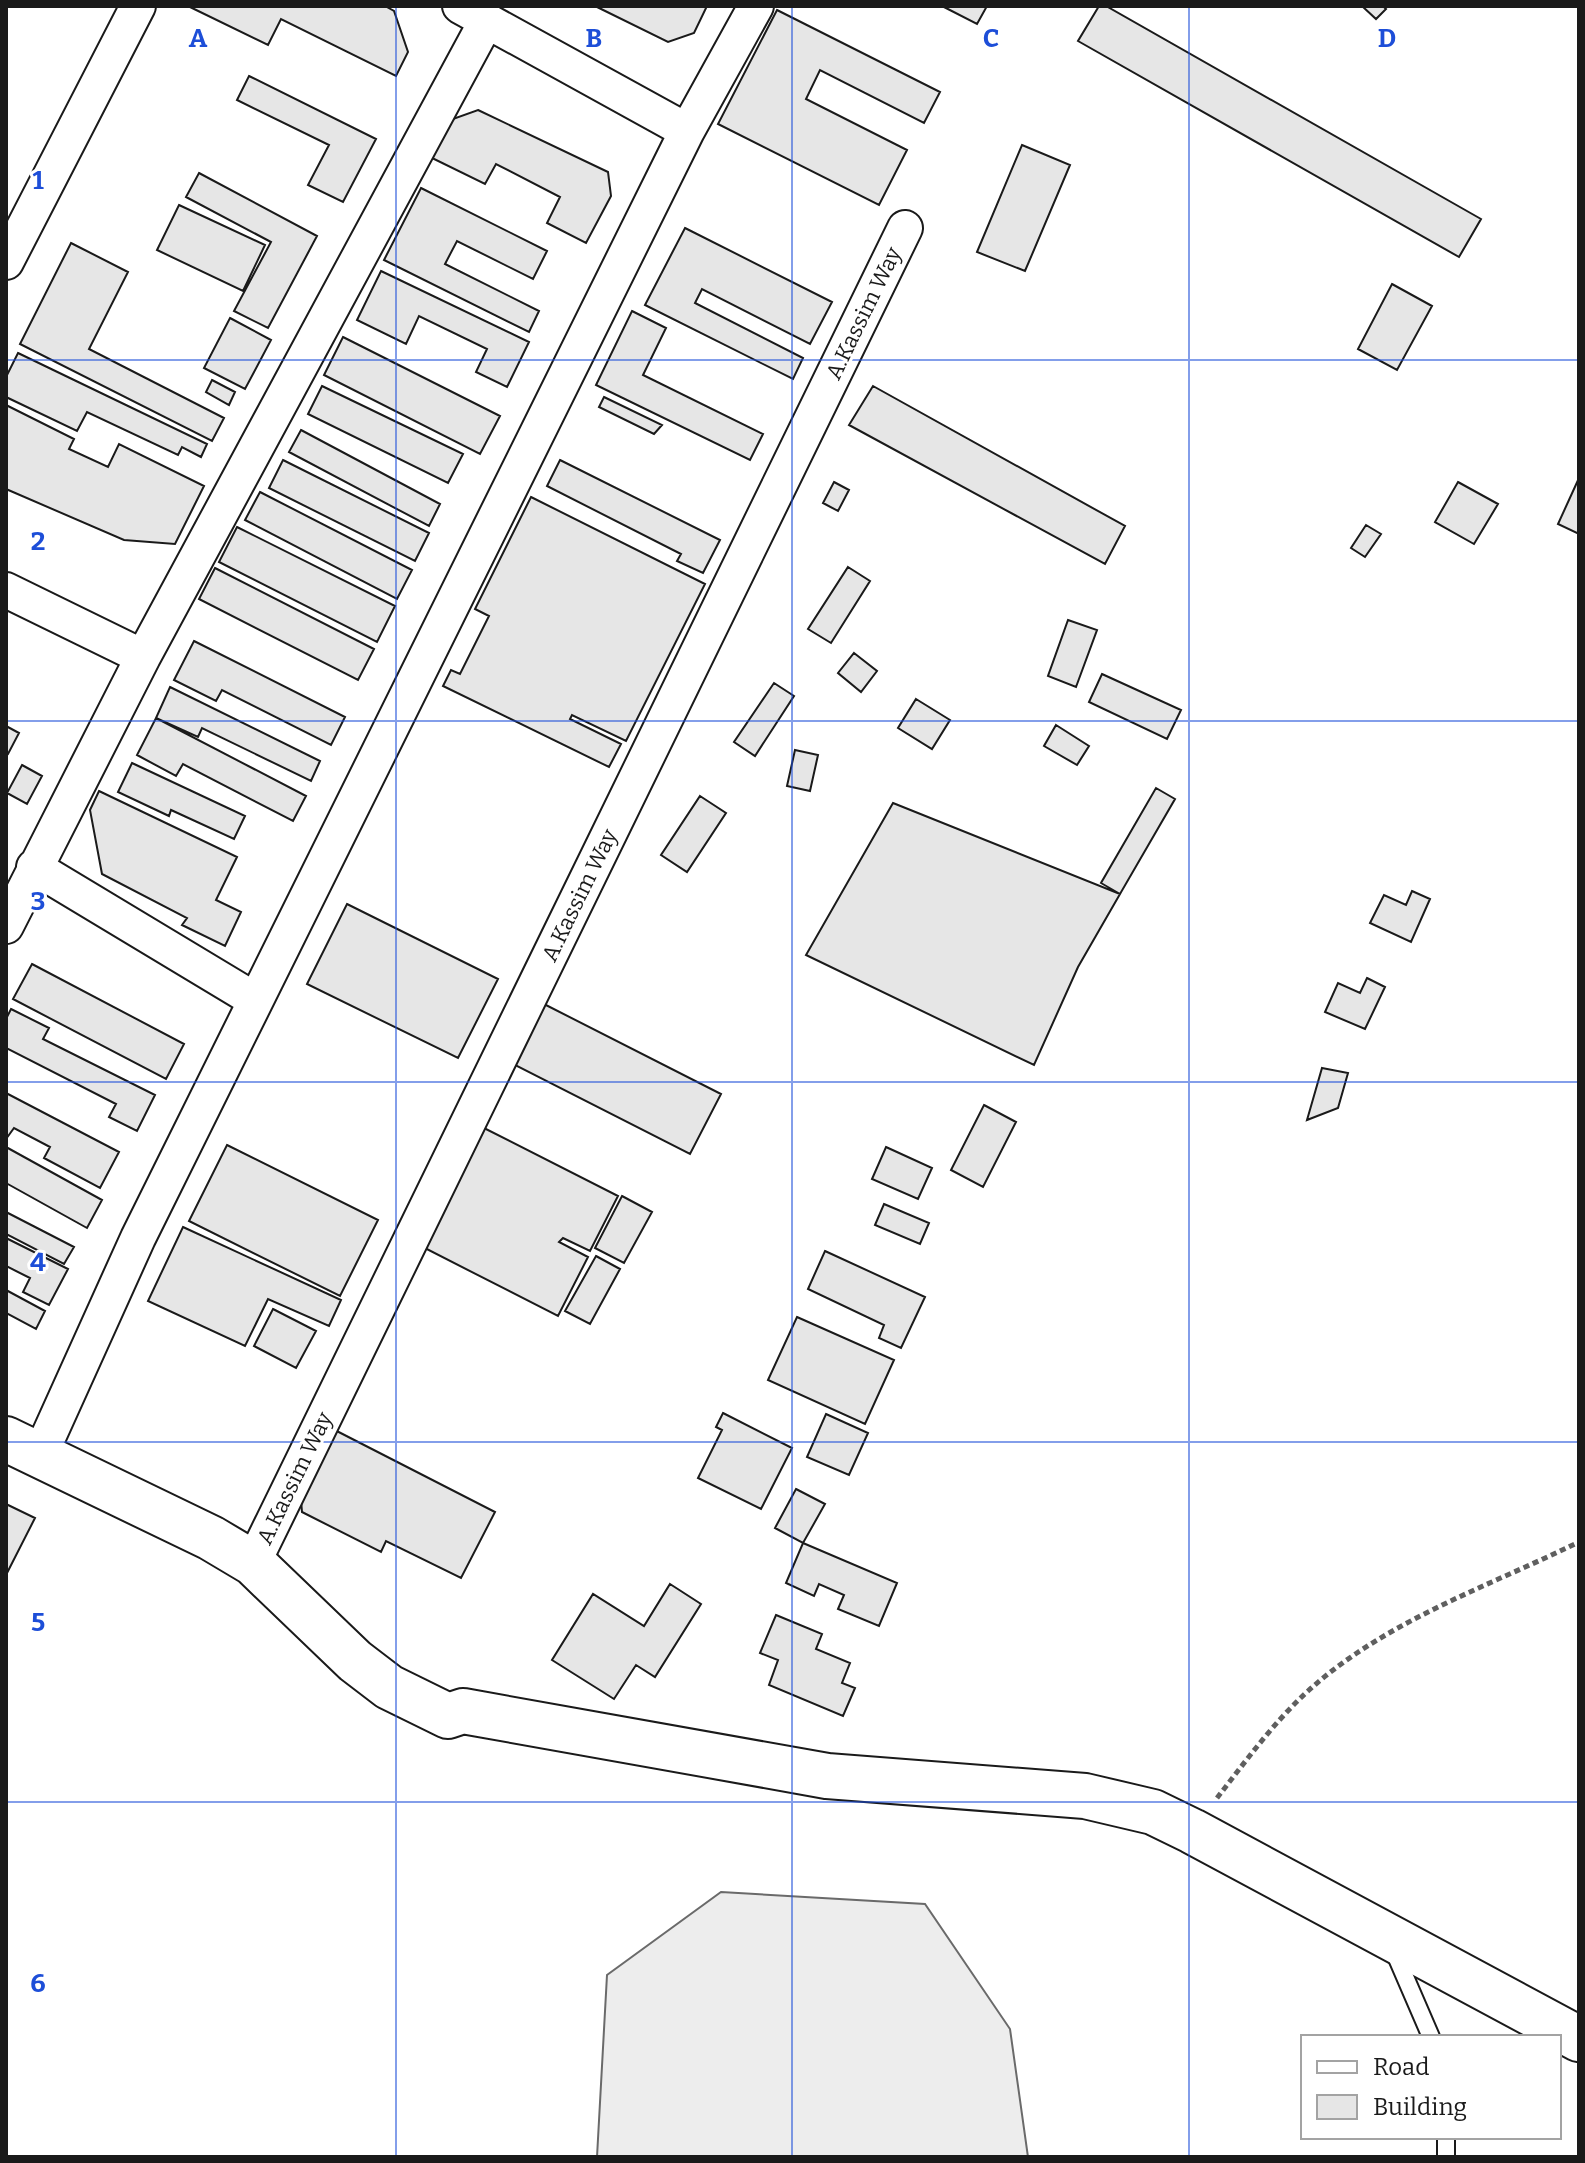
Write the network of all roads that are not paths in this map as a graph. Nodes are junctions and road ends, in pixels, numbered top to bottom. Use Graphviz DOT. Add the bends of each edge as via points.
graph roads {
  1 [pos="138,6"];
  2 [pos="756,6"];
  3 [pos="473,11"];
  4 [pos="687,131"];
  5 [pos="905,228"];
  6 [pos="6,262"];
  7 [pos="6,590"];
  8 [pos="143,657"];
  9 [pos="34,867"];
  10 [pos="6,926"];
  11 [pos="255,1000"];
  12 [pos="23,1447"];
  13 [pos="253,1563"];
  14 [pos="1386,1933"];
  15 [pos="1430,2035"];
  16 [pos="1579,2039"];
  1 -- 6 [label="street"];
  2 -- 4 [label="street"];
  3 -- 4 [label="street"];
  3 -- 8 [label="street"];
  4 -- 11 [label="street"];
  5 -- 13 [label="street, A.Kassim Way"];
  7 -- 8 [label="street"];
  8 -- 9 [label="street"];
  9 -- 10 [label="street"];
  9 -- 11 [label="street"];
  11 -- 12 [label="street" via="138,1238"];
  12 -- 13 [label="street"];
  13 -- 14 [label="street" via="355,1661 389,1687 448,1716 463,1711 841,1778 1085,1796 1153,1812"];
  14 -- 15 [label="lane"];
  14 -- 16 [label="street"];
}
